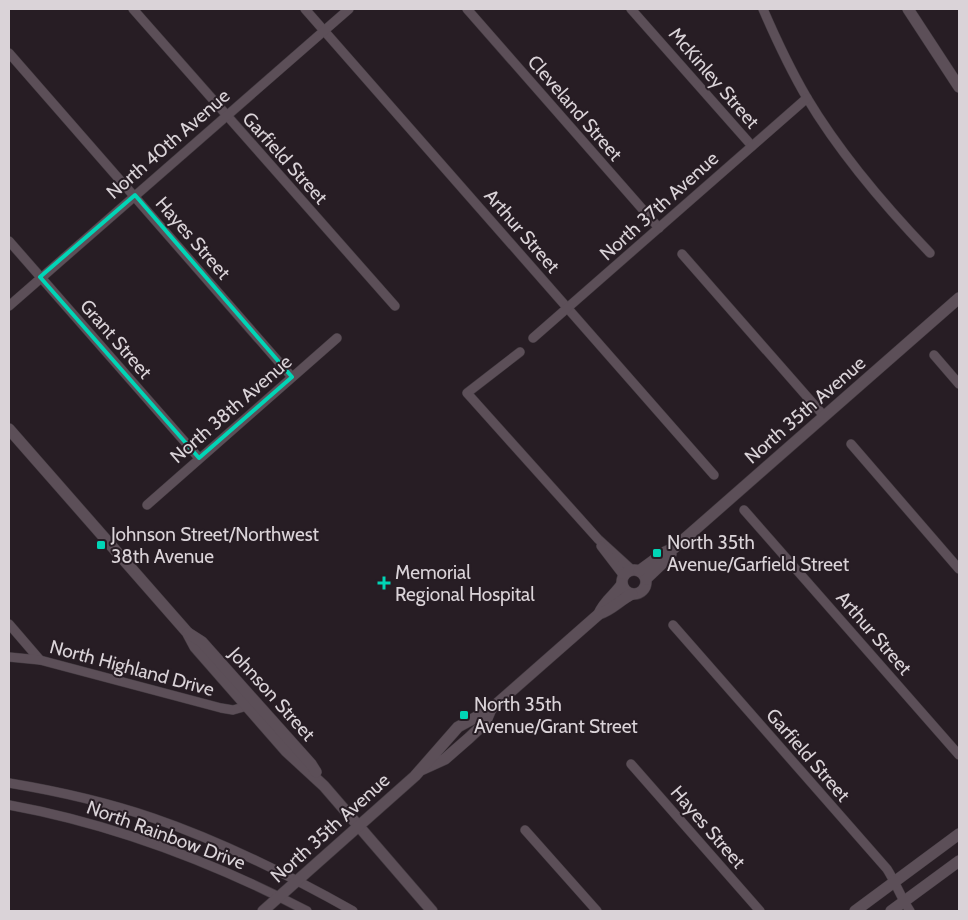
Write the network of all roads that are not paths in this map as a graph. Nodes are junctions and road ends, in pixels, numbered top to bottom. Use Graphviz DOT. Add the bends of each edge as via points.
graph roads {
  1 [pos="133,9"];
  2 [pos="306,9"];
  3 [pos="349,9"];
  4 [pos="467,9"];
  5 [pos="631,9"];
  6 [pos="763,9"];
  7 [pos="908,9"];
  8 [pos="324,30"];
  9 [pos="9,53"];
  10 [pos="959,87"];
  11 [pos="807,98"];
  12 [pos="226,115"];
  13 [pos="752,146"];
  14 [pos="135,195"];
  15 [pos="659,228"];
  16 [pos="9,241"];
  17 [pos="930,253"];
  18 [pos="682,254"];
  19 [pos="40,277"];
  20 [pos="959,298"];
  21 [pos="9,306"];
  22 [pos="394,306"];
  23 [pos="568,309"];
  24 [pos="337,338"];
  25 [pos="533,338"];
  26 [pos="520,352"];
  27 [pos="934,355"];
  28 [pos="292,377"];
  29 [pos="959,384"];
  30 [pos="824,416"];
  31 [pos="9,429"];
  32 [pos="851,444"];
  33 [pos="200,458"];
  34 [pos="714,475"];
  35 [pos="147,505"];
  36 [pos="744,510"];
  37 [pos="959,569"];
  38 [pos="633,576"];
  39 [pos="632,594"];
  40 [pos="599,614"];
  41 [pos="9,624"];
  42 [pos="673,625"];
  43 [pos="187,632"];
  44 [pos="9,656"];
  45 [pos="40,660"];
  46 [pos="247,706"];
  47 [pos="959,755"];
  48 [pos="631,764"];
  49 [pos="9,783"];
  50 [pos="324,786"];
  51 [pos="9,805"];
  52 [pos="359,826"];
  53 [pos="525,830"];
  54 [pos="959,834"];
  55 [pos="959,861"];
  56 [pos="299,881"];
  57 [pos="895,881"];
  58 [pos="280,897"];
  59 [pos="907,907"];
  60 [pos="263,911"];
  61 [pos="307,911"];
  62 [pos="353,911"];
  63 [pos="432,911"];
  64 [pos="597,911"];
  65 [pos="760,911"];
  66 [pos="855,911"];
  67 [pos="891,911"];
  1 -- 12 [label="street, Garfield Street"];
  2 -- 8 [label="street, Arthur Street"];
  3 -- 8 [label="street, North 40th Avenue"];
  4 -- 15 [label="street, Cleveland Street"];
  5 -- 13 [label="street, McKinley Street"];
  6 -- 11 [label="street"];
  7 -- 10 [label="street"];
  8 -- 12 [label="street, North 40th Avenue"];
  8 -- 23 [label="street, Arthur Street"];
  9 -- 14 [label="street, Hayes Street"];
  11 -- 13 [label="street, North 37th Avenue"];
  11 -- 17 [label="street" via="856,170"];
  12 -- 14 [label="street, North 40th Avenue"];
  12 -- 22 [label="street, Garfield Street"];
  13 -- 15 [label="street, North 37th Avenue"];
  14 -- 19 [label="street, North 40th Avenue"];
  14 -- 28 [label="street, Hayes Street"];
  15 -- 23 [label="street, North 37th Avenue"];
  16 -- 19 [label="street, Grant Street"];
  18 -- 30 [label="street"];
  19 -- 21 [label="street, North 40th Avenue"];
  19 -- 33 [label="street, Grant Street"];
  20 -- 30 [label="street, North 35th Avenue"];
  23 -- 25 [label="street, North 37th Avenue"];
  23 -- 34 [label="street, Arthur Street"];
  24 -- 28 [label="street, North 38th Avenue"];
  26 -- 38 [label="street" via="467,392"];
  27 -- 29 [label="street"];
  28 -- 33 [label="street, North 38th Avenue"];
  30 -- 38 [label="street, North 35th Avenue" via="674,548"];
  31 -- 43 [label="street, Johnson Street"];
  32 -- 37 [label="street"];
  33 -- 35 [label="street, North 38th Avenue"];
  36 -- 47 [label="street, Arthur Street"];
  38 -- 39 [label="street" via="625,590"];
  38 -- 39 [label="street, North 35th Avenue" via="646,587 640,593"];
  38 -- 40 [label="street, North 35th Avenue" via="602,605"];
  39 -- 40 [label="street, North 35th Avenue"];
  40 -- 52 [label="street, North 35th Avenue" via="491,709 458,727 420,770"];
  41 -- 45 [label="street"];
  42 -- 57 [label="street, Garfield Street"];
  43 -- 46 [label="street, Johnson Street" via="195,647"];
  43 -- 50 [label="street, Johnson Street" via="202,642 311,764"];
  44 -- 45 [label="street, North Highland Drive"];
  45 -- 46 [label="street, North Highland Drive" via="221,708 233,710"];
  46 -- 50 [label="street, Johnson Street" via="286,751"];
  48 -- 65 [label="street, Hayes Street"];
  49 -- 56 [label="street, North Rainbow Drive" via="52,790 153,818"];
  50 -- 52 [label="street, Johnson Street"];
  51 -- 58 [label="street, North Rainbow Drive" via="121,833 206,863"];
  52 -- 56 [label="street, North 35th Avenue"];
  52 -- 63 [label="street, Johnson Street"];
  53 -- 64 [label="street"];
  54 -- 57 [label="street"];
  55 -- 59 [label="street"];
  56 -- 58 [label="street, North 35th Avenue"];
  56 -- 62 [label="street, North Rainbow Drive"];
  57 -- 59 [label="street, Garfield Street"];
  57 -- 66 [label="street"];
  58 -- 60 [label="street, North 35th Avenue"];
  58 -- 61 [label="street, North Rainbow Drive"];
  59 -- 67 [label="street"];
}
